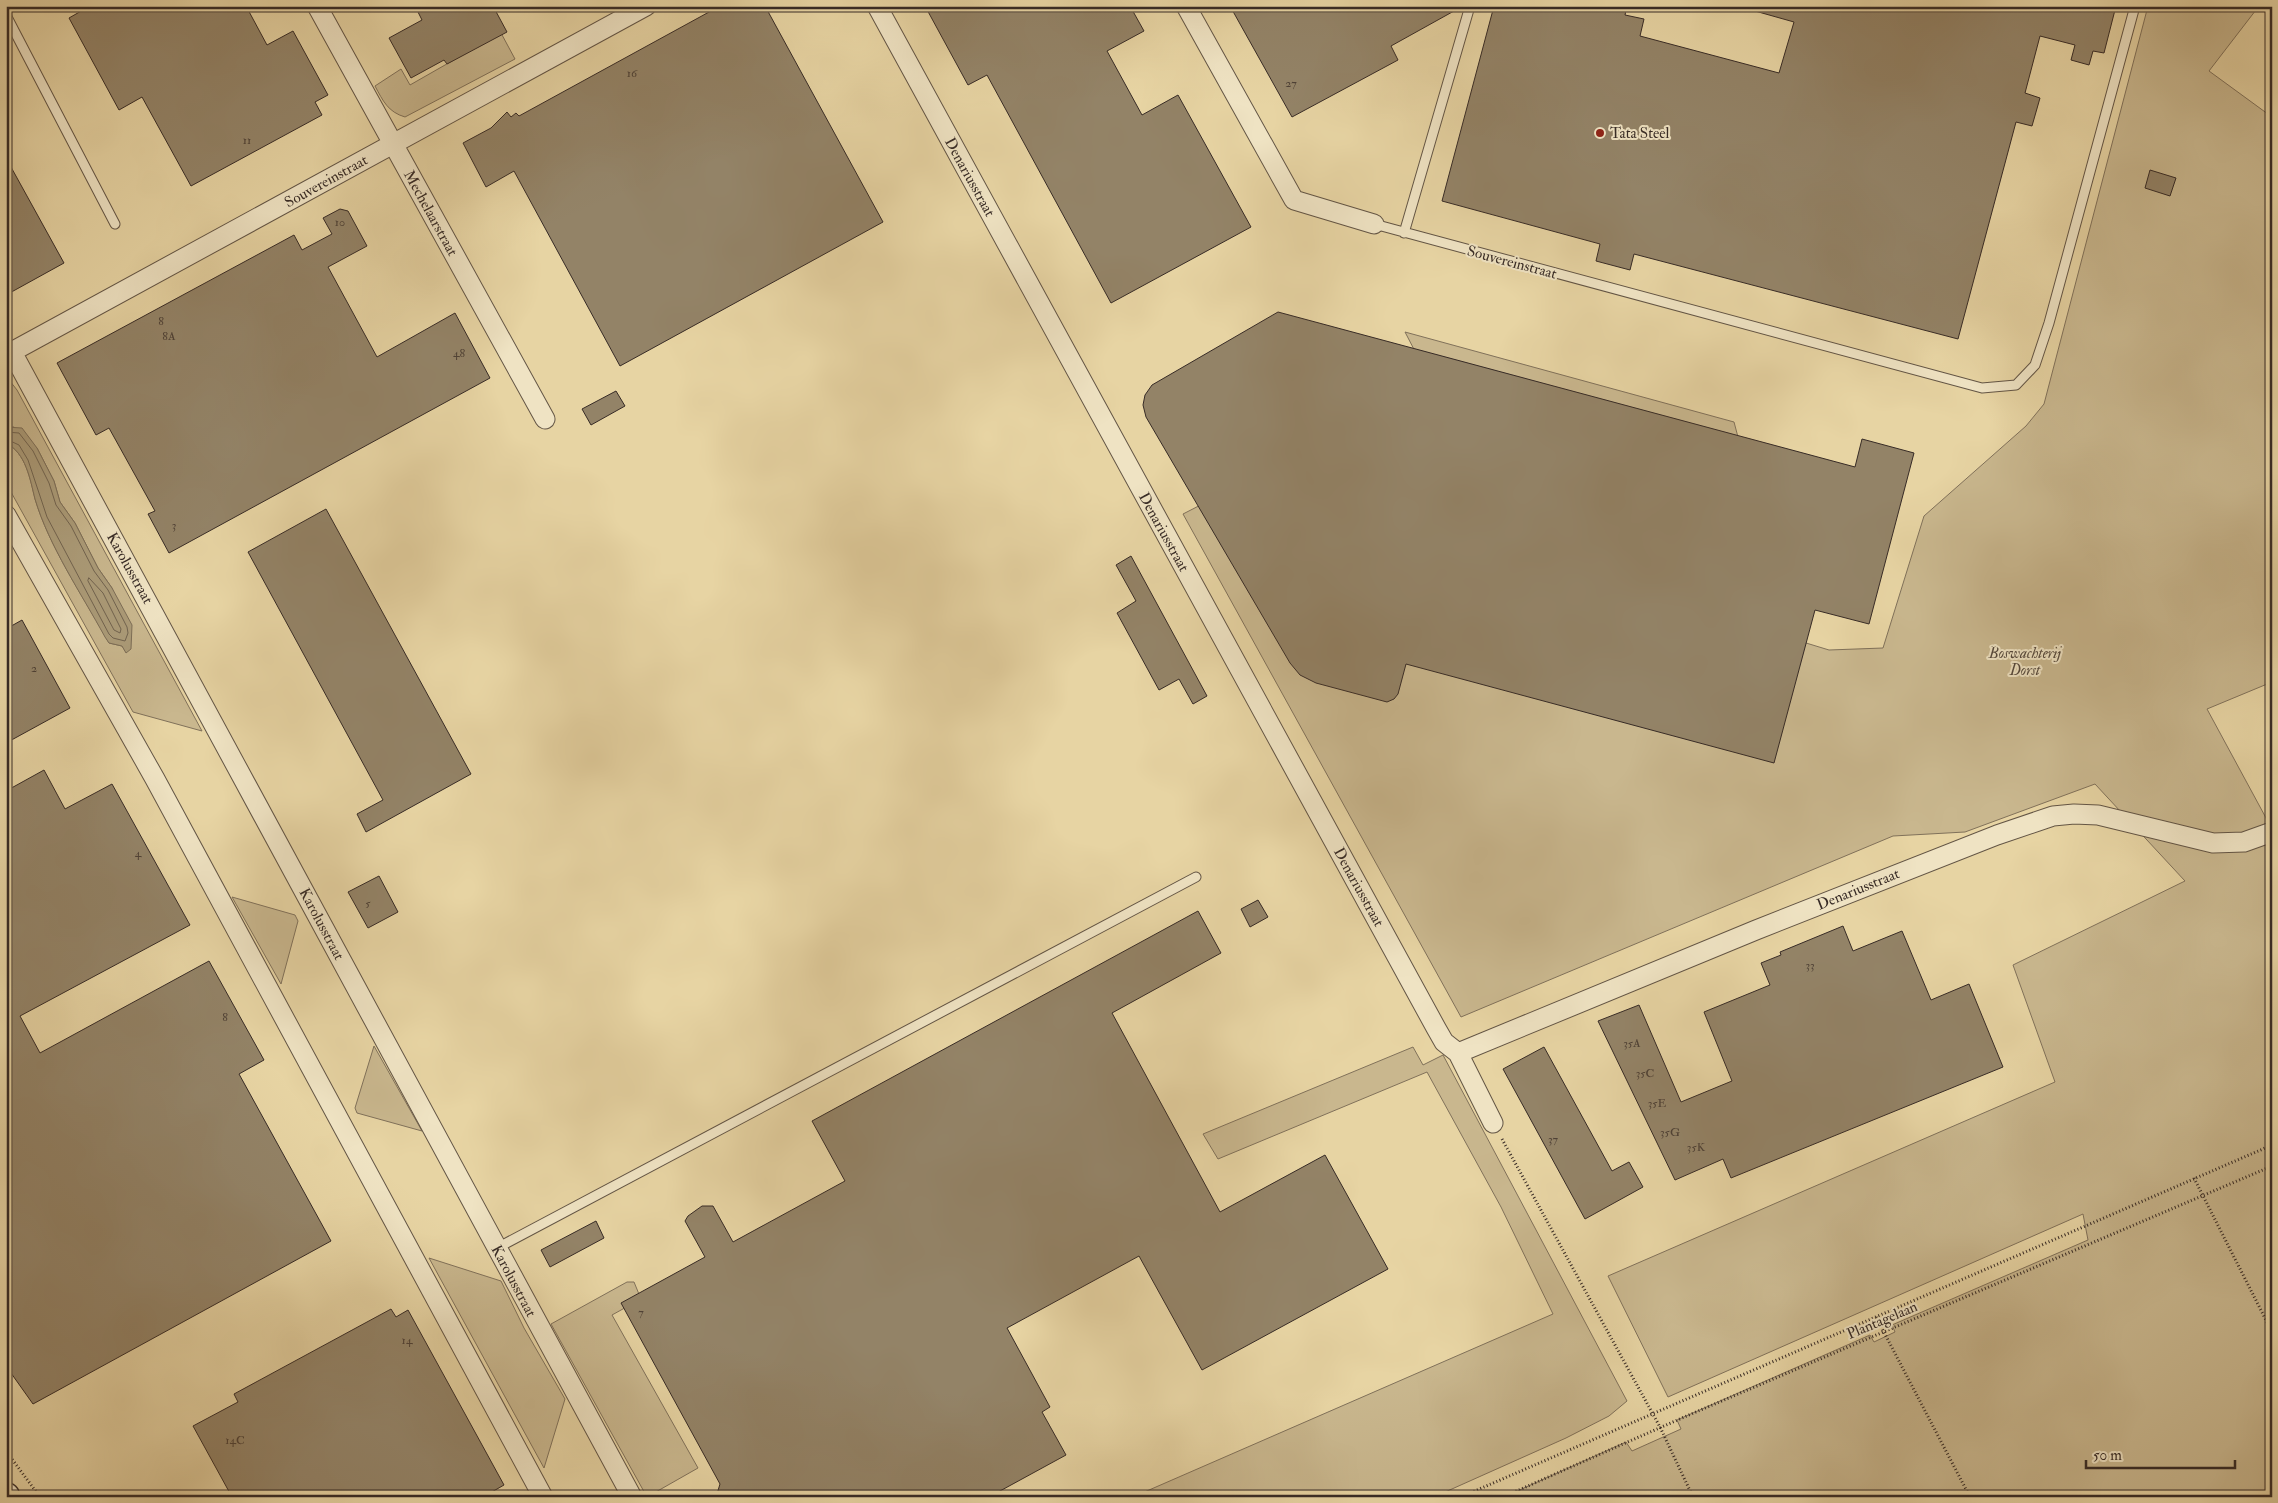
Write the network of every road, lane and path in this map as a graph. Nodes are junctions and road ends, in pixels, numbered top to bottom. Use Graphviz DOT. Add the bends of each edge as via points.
graph roads {
  1 [pos="317,6"];
  2 [pos="646,6"];
  3 [pos="877,6"];
  4 [pos="1186,6"];
  5 [pos="1470,6"];
  6 [pos="2135,6"];
  7 [pos="6,15"];
  8 [pos="393,144"];
  9 [pos="115,224"];
  10 [pos="1374,224"];
  11 [pos="1404,233"];
  12 [pos="9,353"];
  13 [pos="545,419"];
  14 [pos="6,515"];
  15 [pos="2272,832"];
  16 [pos="1196,877"];
  17 [pos="1458,1053"];
  18 [pos="1494,1123"];
  19 [pos="2272,1145"];
  20 [pos="2272,1166"];
  21 [pos="2194,1178"];
  22 [pos="2203,1196"];
  23 [pos="497,1248"];
  24 [pos="1876,1316"];
  25 [pos="1884,1332"];
  26 [pos="2272,1332"];
  27 [pos="1652,1413"];
  28 [pos="1660,1427"];
  29 [pos="6,1452"];
  30 [pos="40,1497"];
  31 [pos="543,1497"];
  32 [pos="632,1497"];
  33 [pos="1462,1497"];
  34 [pos="1502,1497"];
  35 [pos="1693,1497"];
  36 [pos="1970,1497"];
  1 -- 8 [label="street, Mechelaarstraat"];
  2 -- 8 [label="street, Souvereinstraat"];
  3 -- 17 [label="street, Denariusstraat" via="1436,1028 1444,1042"];
  4 -- 10 [label="street, Souvereinstraat" via="1294,200"];
  5 -- 11 [label="lane"];
  6 -- 11 [label="lane, Souvereinstraat" via="2049,323 2035,365 2016,385 1982,388"];
  7 -- 9 [label="lane"];
  8 -- 12 [label="street, Souvereinstraat"];
  8 -- 13 [label="street, Mechelaarstraat"];
  10 -- 11 [label="lane, Souvereinstraat"];
  12 -- 23 [label="street, Karolusstraat"];
  14 -- 31 [label="street" via="160,788"];
  15 -- 17 [label="street, Denariusstraat" via="2244,842 2213,843 2098,815 2054,816 1997,835 1756,930"];
  16 -- 23 [label="lane"];
  17 -- 18 [label="street, Denariusstraat"];
  18 -- 27 [label="path"];
  19 -- 21 [label="path"];
  20 -- 22 [label="path, Plantagelaan"];
  21 -- 22 [label="path"];
  21 -- 24 [label="path"];
  22 -- 25 [label="path, Plantagelaan"];
  22 -- 26 [label="path"];
  23 -- 32 [label="street, Karolusstraat"];
  24 -- 25 [label="path"];
  24 -- 27 [label="path"];
  25 -- 28 [label="path, Plantagelaan"];
  25 -- 36 [label="path"];
  27 -- 28 [label="path"];
  27 -- 33 [label="path"];
  28 -- 34 [label="path, Plantagelaan"];
  28 -- 35 [label="path"];
  29 -- 30 [label="path"];
}
